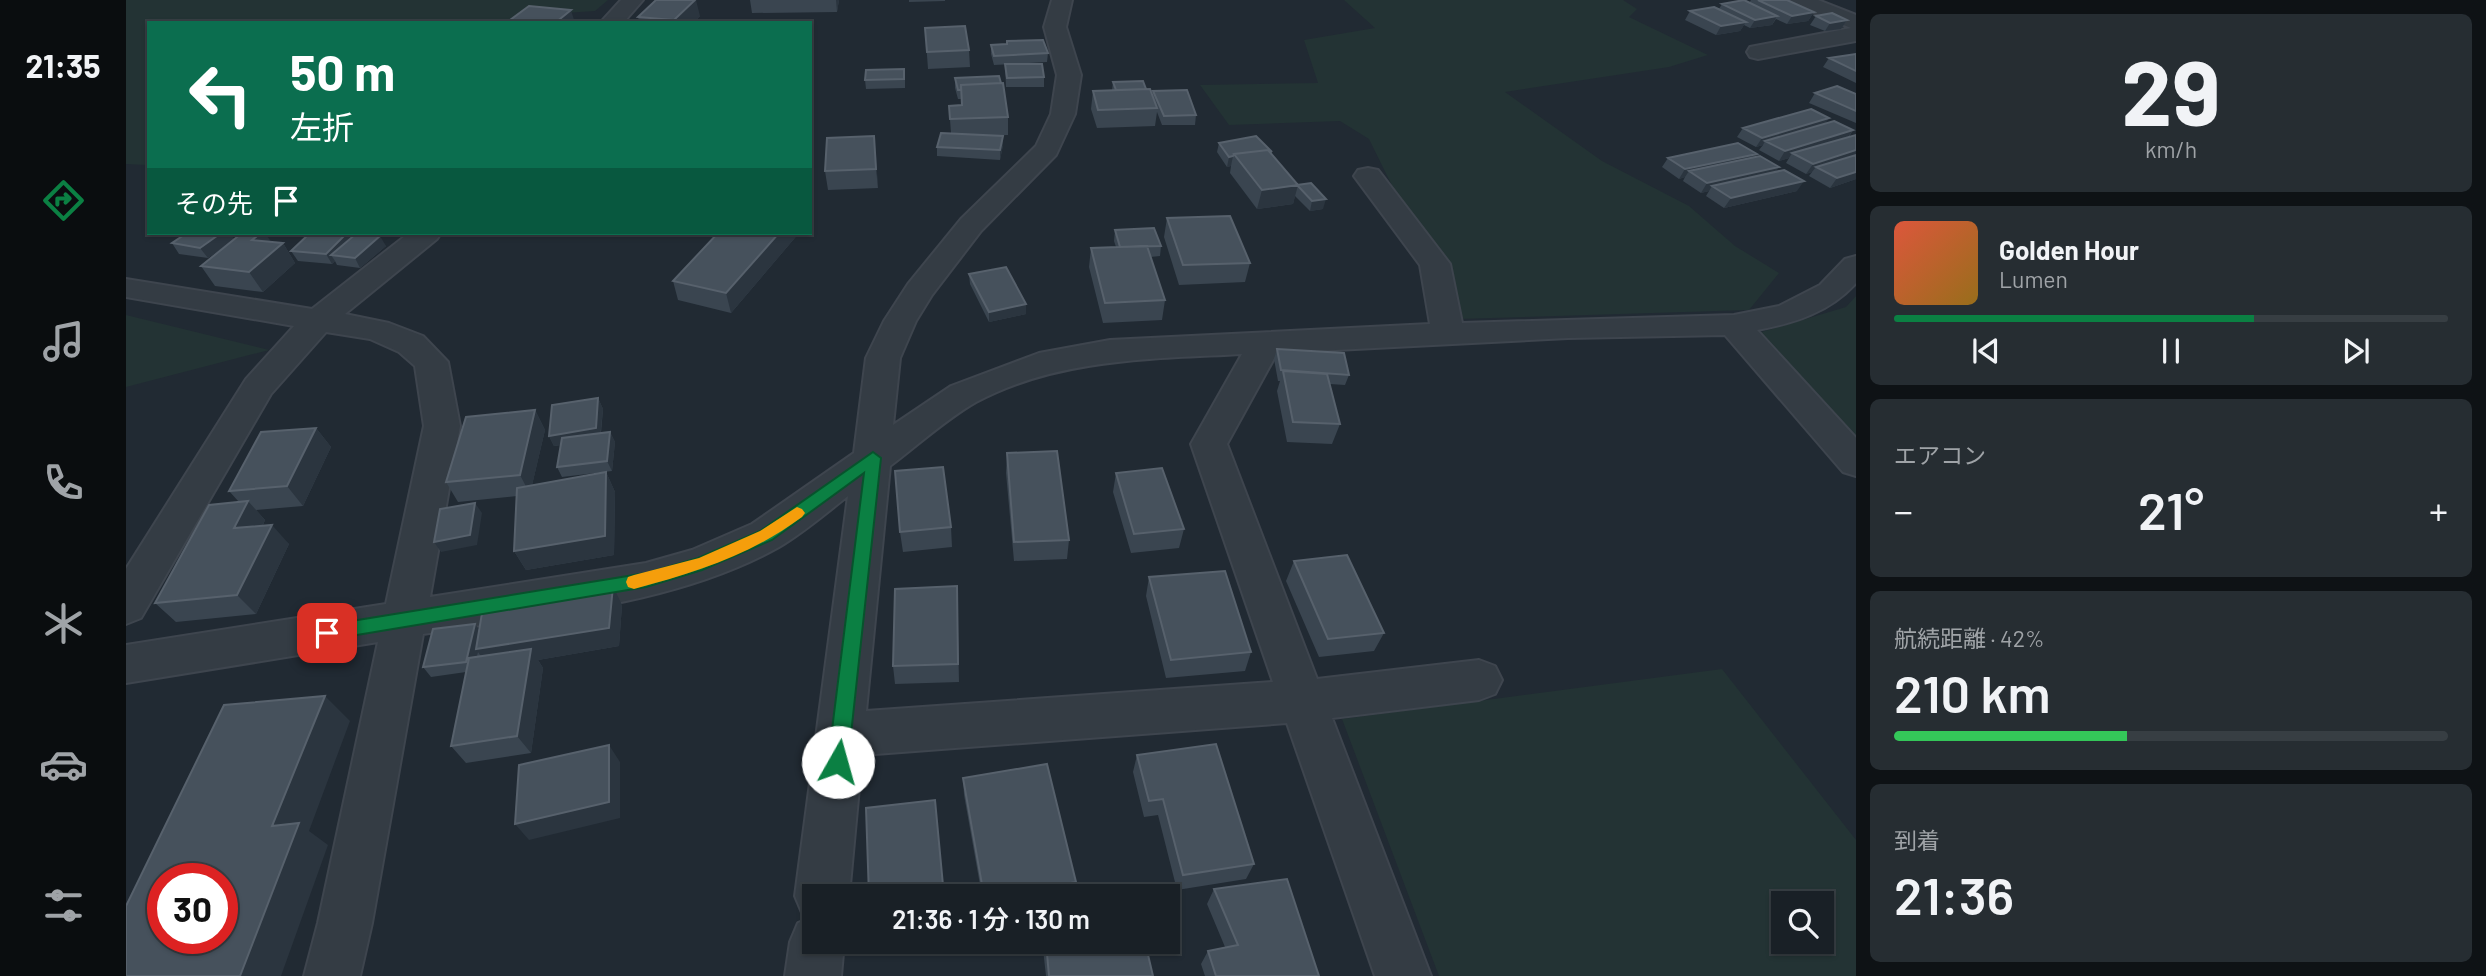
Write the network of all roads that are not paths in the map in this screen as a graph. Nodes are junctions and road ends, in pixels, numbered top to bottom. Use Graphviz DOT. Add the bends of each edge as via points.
graph roads {
  1 [pos="633,0"];
  2 [pos="1062,0"];
  3 [pos="1800,0"];
  4 [pos="613,21"];
  5 [pos="1856,23"];
  6 [pos="1856,34"];
  7 [pos="1758,52"];
  8 [pos="1368,176"];
  9 [pos="424,235"];
  10 [pos="1856,265"];
  11 [pos="126,288"];
  12 [pos="318,320"];
  13 [pos="1734,325"];
  14 [pos="1448,334"];
  15 [pos="1266,342"];
  16 [pos="873,458"];
  17 [pos="1856,462"];
  18 [pos="126,606"];
  19 [pos="403,621"];
  20 [pos="126,664"];
  21 [pos="1479,680"];
  22 [pos="1303,701"];
  23 [pos="841,735"];
  24 [pos="823,884"];
  25 [pos="816,954"];
  26 [pos="332,976"];
  27 [pos="813,976"];
  28 [pos="1403,976"];
  1 -- 4 [label="street"];
  2 -- 16 [label="street" via="1055,27 1069,75 1063,114 1047,149 971,225 900,321 883,358"];
  3 -- 5 [label="street"];
  6 -- 7 [label="street"];
  8 -- 14 [label="street" via="1435,264"];
  9 -- 12 [label="street"];
  10 -- 13 [label="street" via="1831,292 1788,314"];
  11 -- 12 [label="street"];
  12 -- 18 [label="street" via="258,387"];
  12 -- 19 [label="street" via="377,330 411,344 431,362 442,426"];
  13 -- 14 [label="street"];
  13 -- 17 [label="street"];
  14 -- 15 [label="street"];
  15 -- 16 [label="street" via="1110,351 1039,364 963,394"];
  15 -- 22 [label="street" via="1209,444"];
  16 -- 19 [label="street" via="766,535 702,564 646,580"];
  16 -- 23 [label="street"];
  19 -- 20 [label="street"];
  19 -- 26 [label="street"];
  21 -- 22 [label="street"];
  22 -- 23 [label="street"];
  22 -- 28 [label="street"];
  23 -- 24 [label="street"];
  25 -- 27 [label="street"];
}
